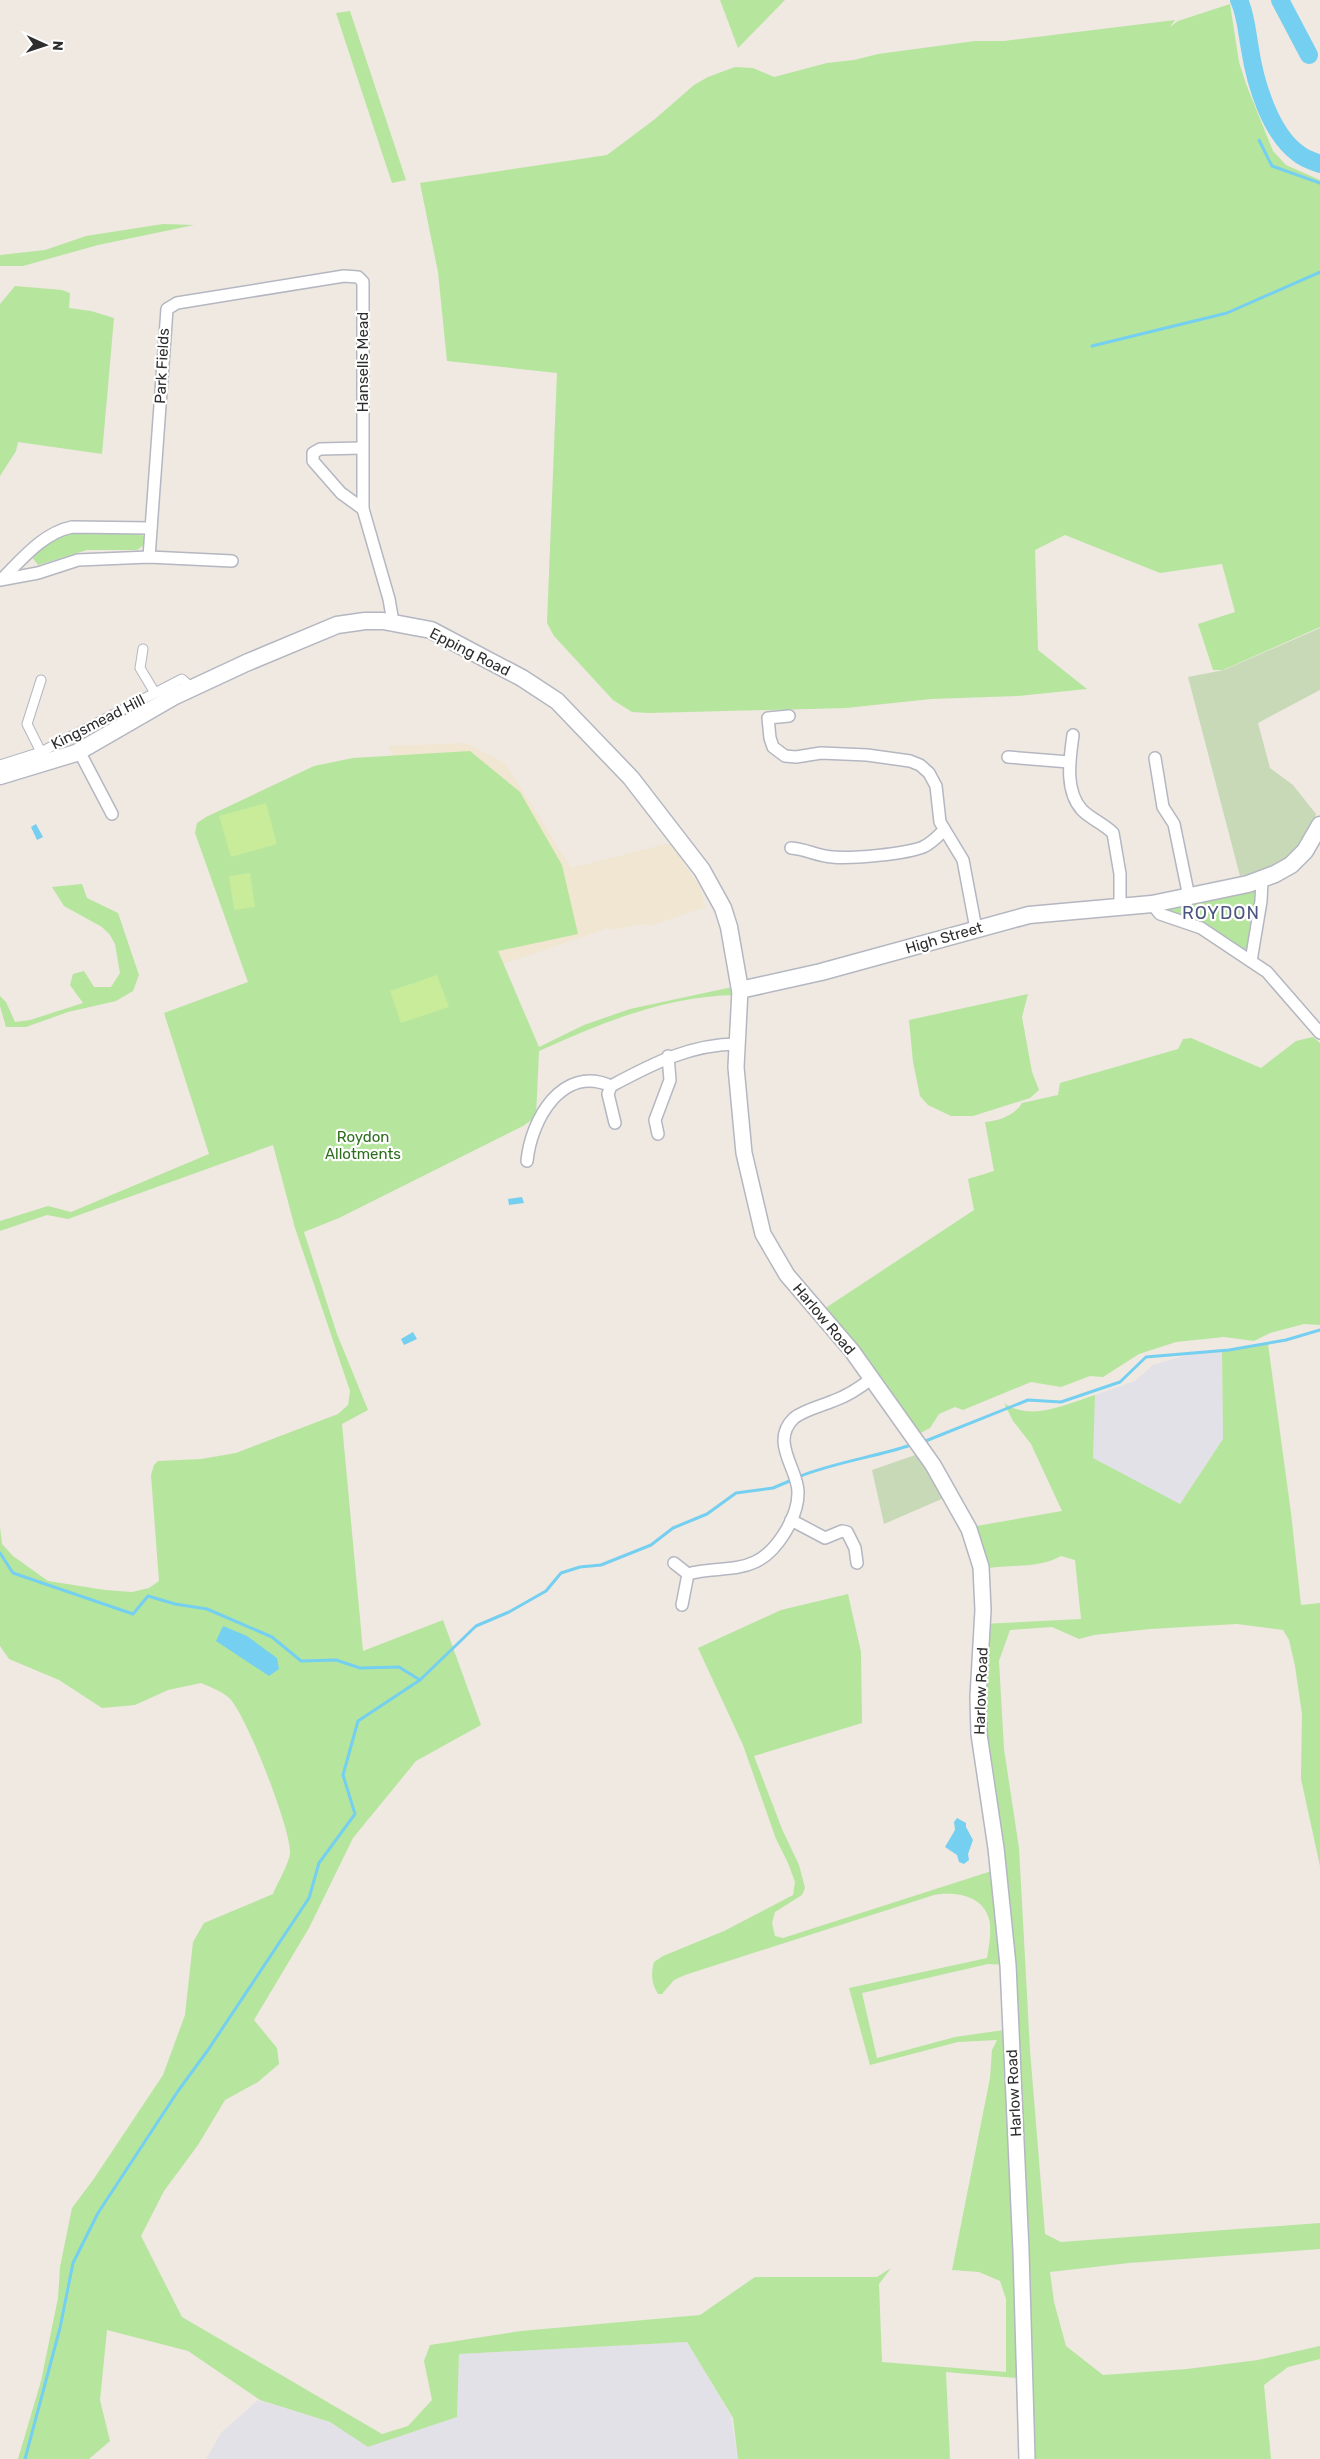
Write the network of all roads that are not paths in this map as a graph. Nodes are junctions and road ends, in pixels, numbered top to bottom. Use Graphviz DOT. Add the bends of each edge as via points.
graph roads {
  1 [pos="358,276"];
  2 [pos="362,448"];
  3 [pos="363,509"];
  4 [pos="151,528"];
  5 [pos="27,554"];
  6 [pos="150,558"];
  7 [pos="232,561"];
  8 [pos="38,572"];
  9 [pos="1,579"];
  10 [pos="393,622"];
  11 [pos="143,649"];
  12 [pos="41,680"];
  13 [pos="192,688"];
  14 [pos="155,693"];
  15 [pos="789,716"];
  16 [pos="1073,735"];
  17 [pos="79,751"];
  18 [pos="41,752"];
  19 [pos="1008,757"];
  20 [pos="1155,758"];
  21 [pos="1069,762"];
  22 [pos="0,765"];
  23 [pos="0,776"];
  24 [pos="112,814"];
  25 [pos="944,830"];
  26 [pos="1319,831"];
  27 [pos="791,848"];
  28 [pos="1262,880"];
  29 [pos="1189,897"];
  30 [pos="1152,904"];
  31 [pos="1120,907"];
  32 [pos="976,928"];
  33 [pos="1251,961"];
  34 [pos="740,990"];
  35 [pos="1320,1033"];
  36 [pos="738,1044"];
  37 [pos="668,1056"];
  38 [pos="611,1086"];
  39 [pos="614,1123"];
  40 [pos="658,1134"];
  41 [pos="527,1161"];
  42 [pos="872,1378"];
  43 [pos="790,1520"];
  44 [pos="674,1563"];
  45 [pos="857,1563"];
  46 [pos="688,1574"];
  47 [pos="682,1605"];
  48 [pos="1027,2459"];
  1 -- 2 [label="street, Hansells Mead" via="363,282"];
  1 -- 4 [label="street, Park Fields" via="177,303 167,309"];
  2 -- 3 [label="street, Hansells Mead"];
  2 -- 3 [label="street" via="320,449 313,452 313,461 341,493"];
  3 -- 10 [label="street, Hansells Mead"];
  4 -- 5 [label="street" via="72,527 50,535"];
  4 -- 6 [label="street, Park Fields"];
  5 -- 8 [label="street"];
  5 -- 9 [label="street"];
  6 -- 7 [label="street"];
  6 -- 8 [label="street" via="78,560"];
  8 -- 9 [label="street"];
  10 -- 13 [label="main road, Epping Road" via="337,625"];
  10 -- 34 [label="main road, Epping Road" via="431,630 522,678 557,702 598,743 643,792 713,888 729,927"];
  11 -- 14 [label="street, Kingsmead Hill" via="140,668"];
  12 -- 18 [label="street, Kingsmead Hill" via="27,724"];
  13 -- 14 [label="street, Kingsmead Hill" via="182,679"];
  13 -- 17 [label="main road, Epping Road"];
  14 -- 18 [label="street, Kingsmead Hill"];
  15 -- 25 [label="street" via="768,718 774,747 785,756 821,753 867,755 920,765 936,786 940,822"];
  16 -- 21 [label="street"];
  17 -- 23 [label="main road, Epping Road"];
  17 -- 24 [label="street"];
  18 -- 22 [label="street, Kingsmead Hill"];
  19 -- 21 [label="street"];
  20 -- 29 [label="street" via="1163,807 1174,824"];
  21 -- 31 [label="street" via="1071,783 1081,809 1113,833 1120,874"];
  25 -- 27 [label="street" via="922,847 895,853 834,858 808,849"];
  25 -- 32 [label="street" via="963,860"];
  26 -- 28 [label="main road, High Street" via="1291,865"];
  28 -- 29 [label="main road, High Street"];
  28 -- 33 [label="street"];
  29 -- 30 [label="main road, High Street"];
  30 -- 31 [label="main road, High Street"];
  30 -- 33 [label="street" via="1160,914 1201,928"];
  31 -- 32 [label="main road, High Street" via="1051,911"];
  32 -- 34 [label="main road, High Street" via="821,972"];
  33 -- 35 [label="street" via="1267,972"];
  34 -- 36 [label="street, Harlow Road"];
  36 -- 37 [label="street" via="709,1046"];
  36 -- 42 [label="street, Harlow Road" via="737,1081 744,1153 763,1234 787,1275"];
  37 -- 38 [label="street"];
  37 -- 40 [label="street" via="670,1080 655,1120"];
  38 -- 39 [label="street" via="608,1094"];
  38 -- 41 [label="street" via="594,1081 565,1088 541,1112 528,1145"];
  42 -- 43 [label="street" via="836,1400 794,1418 786,1432 784,1446 787,1461 796,1477 798,1493"];
  42 -- 48 [label="street, Harlow Road" via="958,1506 969,1528 982,1572 979,1734 996,1848 1008,1967"];
  43 -- 45 [label="street" via="825,1538 847,1532 855,1548"];
  43 -- 46 [label="street" via="772,1549 757,1561"];
  44 -- 46 [label="street"];
  46 -- 47 [label="street"];
}
